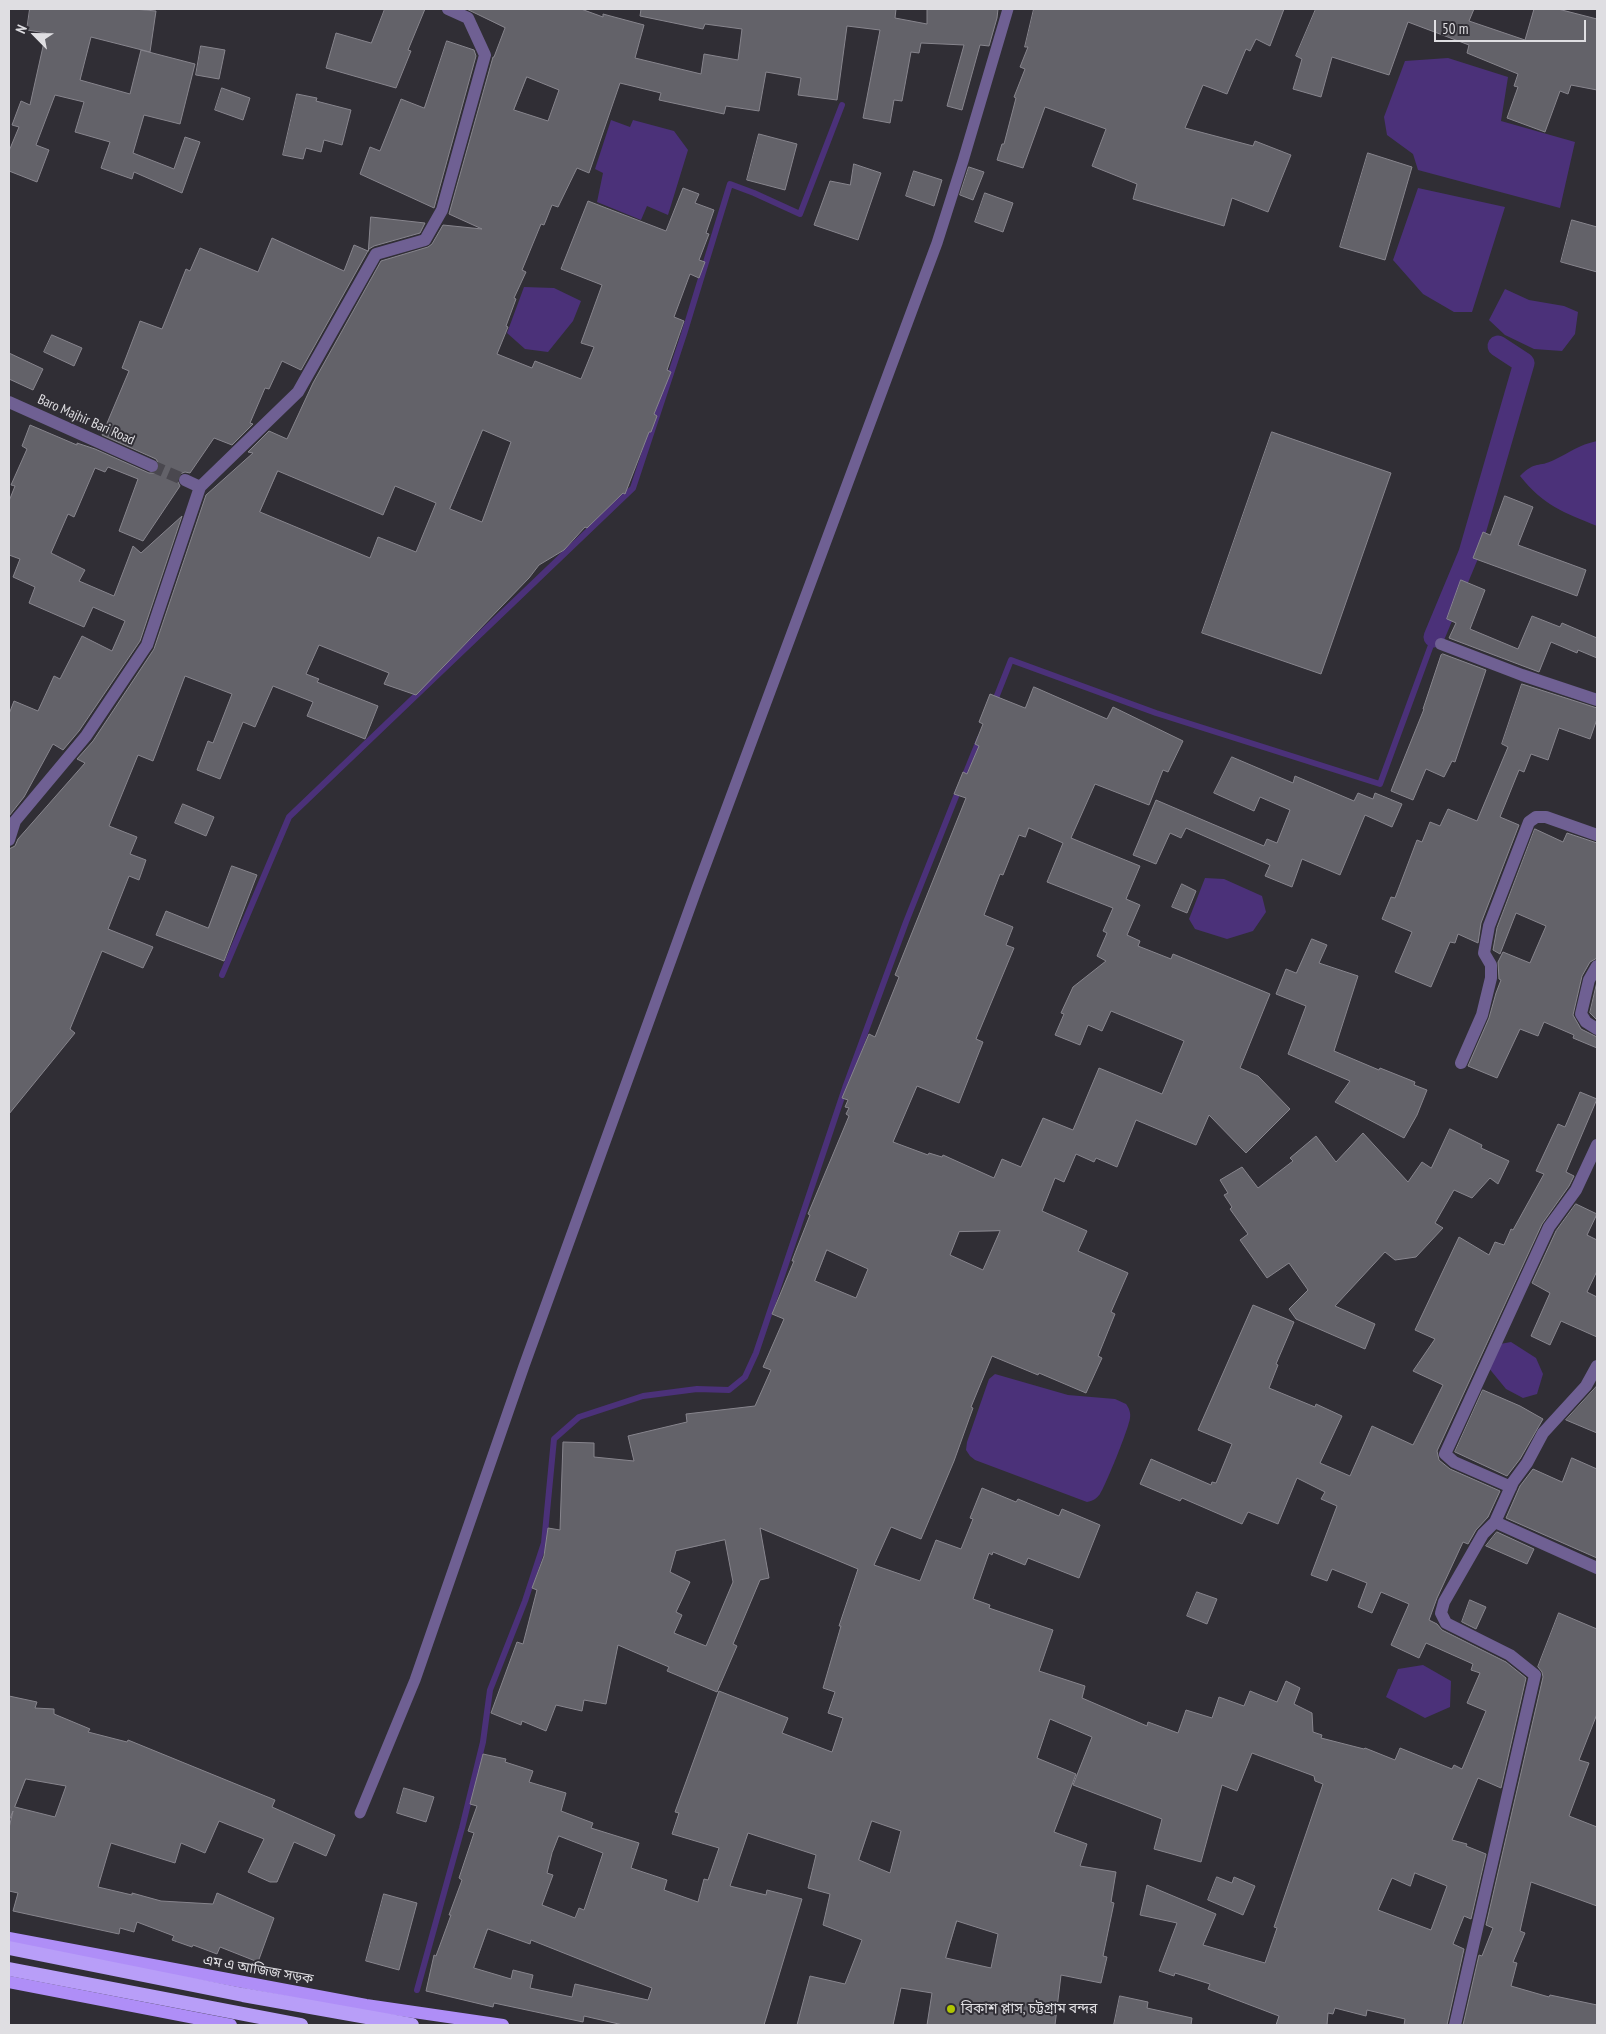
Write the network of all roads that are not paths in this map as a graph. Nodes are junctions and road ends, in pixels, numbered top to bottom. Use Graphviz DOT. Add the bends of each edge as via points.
graph roads {
  1 [pos="448,9"];
  2 [pos="1008,9"];
  3 [pos="9,402"];
  4 [pos="152,466"];
  5 [pos="185,480"];
  6 [pos="200,487"];
  7 [pos="1441,644"];
  8 [pos="1597,700"];
  9 [pos="1597,835"];
  10 [pos="9,840"];
  11 [pos="1597,966"];
  12 [pos="1597,1029"];
  13 [pos="1461,1063"];
  14 [pos="1597,1145"];
  15 [pos="1597,1366"];
  16 [pos="1511,1487"];
  17 [pos="1495,1522"];
  18 [pos="1597,1568"];
  19 [pos="360,1813"];
  20 [pos="9,1938"];
  21 [pos="9,1948"];
  22 [pos="9,1969"];
  23 [pos="222,1979"];
  24 [pos="9,1982"];
  25 [pos="225,2025"];
  26 [pos="301,2025"];
  27 [pos="412,2025"];
  28 [pos="503,2025"];
  29 [pos="1455,2025"];
  1 -- 6 [label="street" via="468,18 485,54 442,210 425,240 376,254 298,392"];
  2 -- 19 [label="lane" via="937,243 697,888 524,1366 415,1680"];
  3 -- 4 [label="street, Baro Majhir Bari Road"];
  5 -- 6 [label="street"];
  6 -- 10 [label="street" via="147,645 86,736 15,821"];
  7 -- 8 [label="street"];
  9 -- 13 [label="street" via="1546,817 1536,817 1529,822 1489,926 1484,953 1491,965 1491,978 1482,1015"];
  11 -- 12 [label="street" via="1589,980 1581,1014"];
  14 -- 16 [label="street" via="1576,1190 1549,1227 1445,1454 1454,1462"];
  15 -- 16 [label="street" via="1586,1386 1543,1433"];
  16 -- 17 [label="street"];
  17 -- 18 [label="street"];
  17 -- 29 [label="street" via="1478,1542 1441,1613 1446,1624 1510,1655 1535,1675"];
  20 -- 23 [label="main road, এম এ আজিজ সড়ক"];
  21 -- 27 [label="highway, bridge"];
  22 -- 26 [label="highway, bridge"];
  23 -- 25 [label="street"];
  23 -- 28 [label="main road, এম এ আজিজ সড়ক" via="462,2021"];
  24 -- 25 [label="main road"];
}
